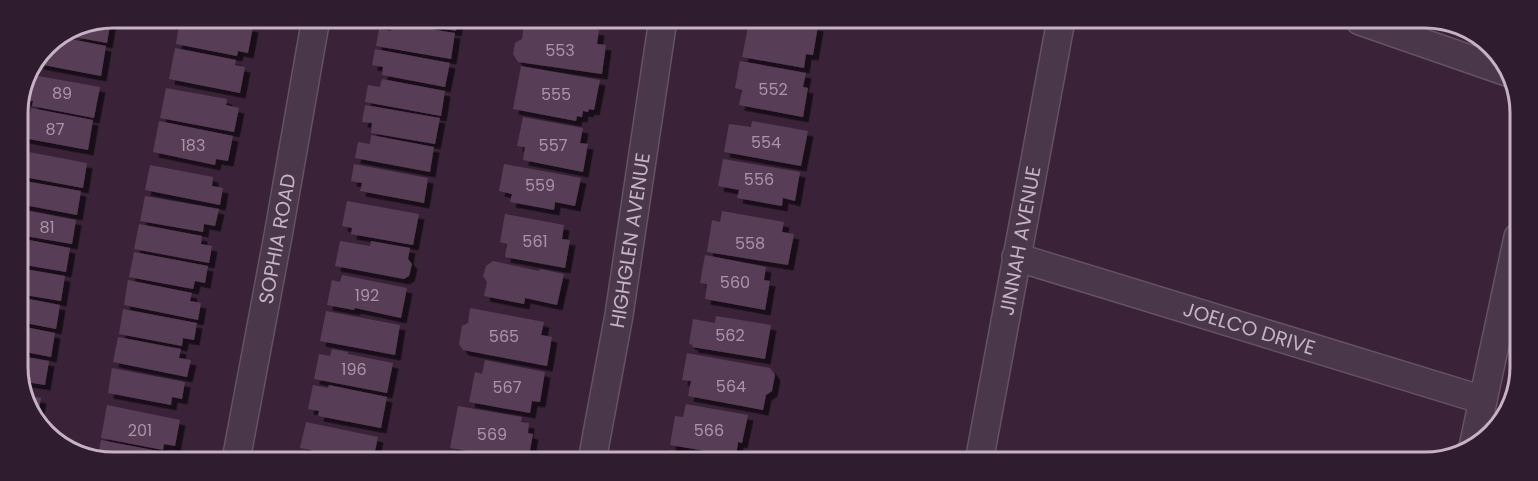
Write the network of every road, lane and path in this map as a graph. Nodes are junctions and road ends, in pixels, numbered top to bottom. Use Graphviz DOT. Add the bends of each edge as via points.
graph roads {
  1 [pos="314,28"];
  2 [pos="662,28"];
  3 [pos="1059,28"];
  4 [pos="1380,28"];
  5 [pos="1496,68"];
  6 [pos="1016,257"];
  7 [pos="1510,273"];
  8 [pos="1482,400"];
  9 [pos="1475,436"];
  10 [pos="238,452"];
  11 [pos="594,452"];
  12 [pos="981,452"];
  1 -- 10 [label="street, SOPHIA ROAD"];
  2 -- 11 [label="street, HIGHGLEN AVENUE" via="619,315"];
  3 -- 6 [label="street, JINNAH AVENUE"];
  4 -- 5 [label="street"];
  6 -- 8 [label="street, JOELCO DRIVE"];
  6 -- 12 [label="street, JINNAH AVENUE"];
  7 -- 8 [label="street"];
  8 -- 9 [label="street"];
}
